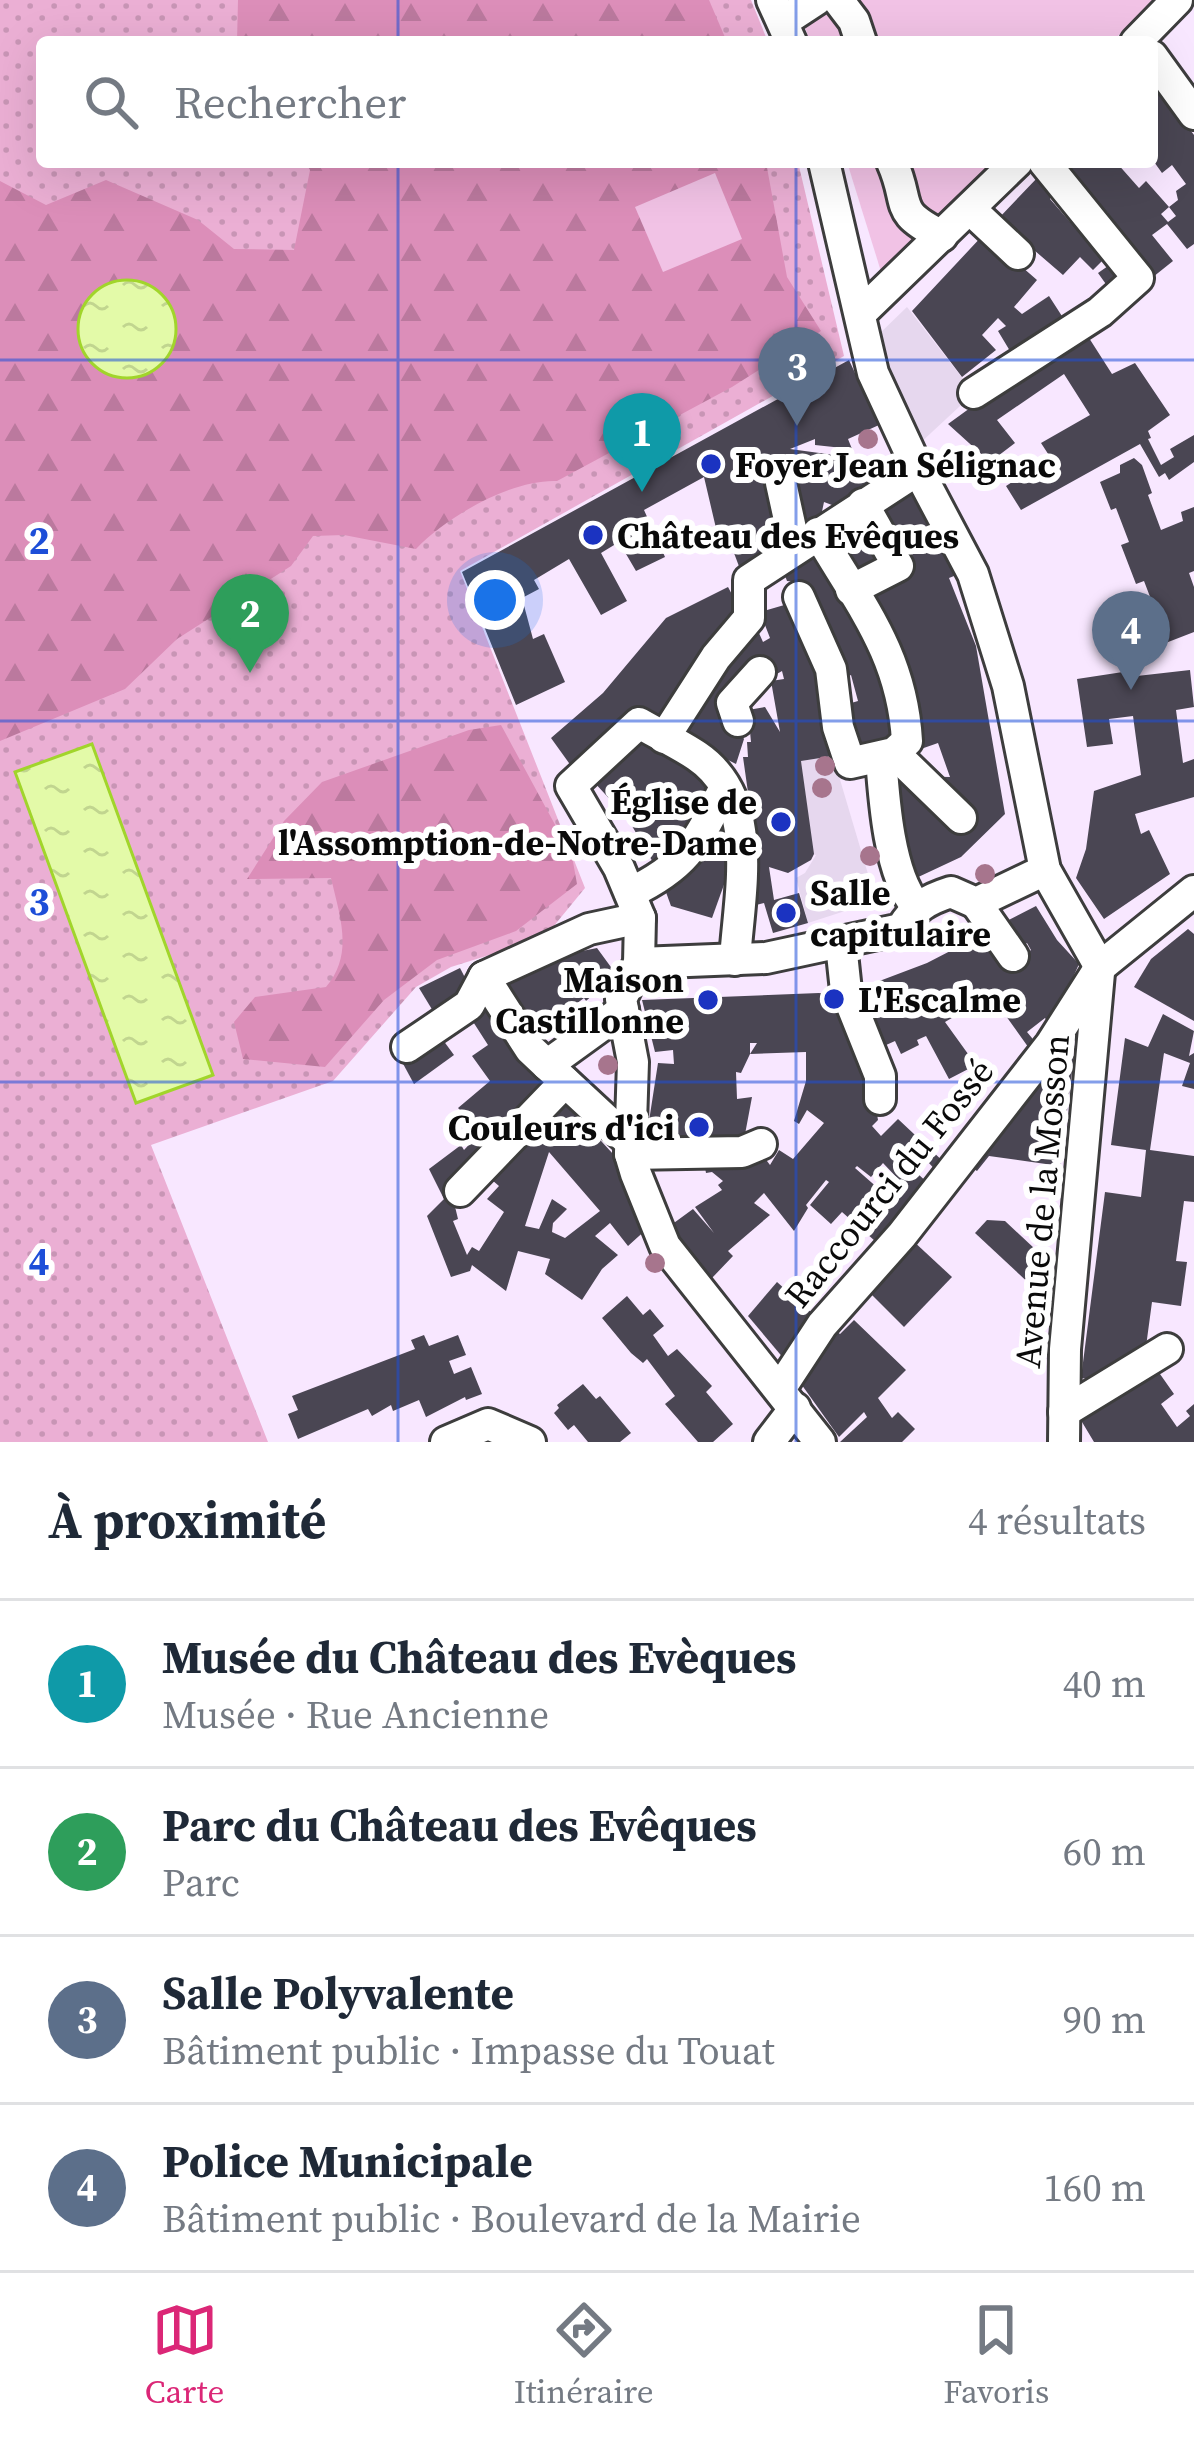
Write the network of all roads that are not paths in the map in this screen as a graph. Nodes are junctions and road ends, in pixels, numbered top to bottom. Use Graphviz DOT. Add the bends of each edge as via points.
graph roads {
  1 [pos="816,0"];
  2 [pos="838,0"];
  3 [pos="1177,0"];
  4 [pos="782,21"];
  5 [pos="859,36"];
  6 [pos="1149,36"];
  7 [pos="1158,66"];
  8 [pos="1194,114"];
  9 [pos="826,168"];
  10 [pos="895,168"];
  11 [pos="1011,168"];
  12 [pos="1049,168"];
  13 [pos="970,208"];
  14 [pos="942,236"];
  15 [pos="1018,254"];
  16 [pos="862,312"];
  17 [pos="974,393"];
  18 [pos="918,470"];
  19 [pos="781,483"];
  20 [pos="863,504"];
  21 [pos="797,546"];
  22 [pos="851,590"];
  23 [pos="799,597"];
  24 [pos="760,673"];
  25 [pos="739,721"];
  26 [pos="651,731"];
  27 [pos="894,747"];
  28 [pos="724,789"];
  29 [pos="962,818"];
  30 [pos="1045,870"];
  31 [pos="1194,891"];
  32 [pos="976,903"];
  33 [pos="635,905"];
  34 [pos="916,906"];
  35 [pos="841,944"];
  36 [pos="1013,956"];
  37 [pos="735,960"];
  38 [pos="639,963"];
  39 [pos="1100,967"];
  40 [pos="484,977"];
  41 [pos="623,1010"];
  42 [pos="407,1047"];
  43 [pos="556,1073"];
  44 [pos="880,1099"];
  45 [pos="761,1144"];
  46 [pos="630,1148"];
  47 [pos="460,1191"];
  48 [pos="1167,1348"];
  49 [pos="788,1399"];
  50 [pos="1064,1427"];
  51 [pos="446,1442"];
  52 [pos="530,1442"];
  53 [pos="769,1442"];
  54 [pos="820,1442"];
  1 -- 4 [label="street"];
  2 -- 5 [label="street"];
  3 -- 6 [label="street"];
  7 -- 8 [label="street"];
  9 -- 16 [label="street"];
  10 -- 14 [label="street" via="904,210"];
  11 -- 13 [label="street"];
  12 -- 17 [label="street" via="1138,278 1100,312"];
  13 -- 14 [label="street"];
  13 -- 15 [label="street"];
  14 -- 16 [label="street"];
  16 -- 18 [label="street" via="873,373"];
  18 -- 20 [label="street"];
  18 -- 30 [label="street" via="973,574 1000,656"];
  19 -- 21 [label="street"];
  20 -- 21 [label="street"];
  20 -- 22 [label="street" via="898,566"];
  21 -- 22 [label="street"];
  21 -- 26 [label="street" via="748,580 749,618"];
  22 -- 27 [label="street" via="899,679"];
  23 -- 27 [label="street" via="830,669 850,763"];
  24 -- 25 [label="street" via="732,703"];
  26 -- 28 [label="street" via="698,757"];
  26 -- 33 [label="street" via="572,786"];
  27 -- 29 [label="street"];
  27 -- 34 [label="street" via="887,820 904,892"];
  28 -- 33 [label="street" via="694,849"];
  28 -- 37 [label="street" via="738,809 742,853"];
  30 -- 32 [label="street"];
  30 -- 39 [label="street"];
  31 -- 39 [label="street, Raccourci du Fossé"];
  32 -- 34 [label="street" via="951,892"];
  32 -- 36 [label="street"];
  33 -- 38 [label="street"];
  33 -- 40 [label="street"];
  34 -- 35 [label="street" via="901,929"];
  35 -- 37 [label="street"];
  35 -- 44 [label="street" via="846,991 880,1076"];
  37 -- 38 [label="street"];
  38 -- 41 [label="street" via="620,999"];
  39 -- 49 [label="street, Raccourci du Fossé" via="1051,1044 822,1325"];
  39 -- 50 [label="street, Avenue de la Mosson"];
  40 -- 42 [label="street" via="469,1005"];
  40 -- 43 [label="street"];
  41 -- 43 [label="street"];
  41 -- 46 [label="street" via="633,1062"];
  43 -- 46 [label="street"];
  43 -- 47 [label="street"];
  45 -- 46 [label="street" via="742,1152"];
  46 -- 49 [label="street" via="665,1246"];
  48 -- 50 [label="street"];
  49 -- 53 [label="street, Raccourci du Fossé"];
  49 -- 54 [label="street"];
  51 -- 52 [label="street" via="488,1424"];
}
